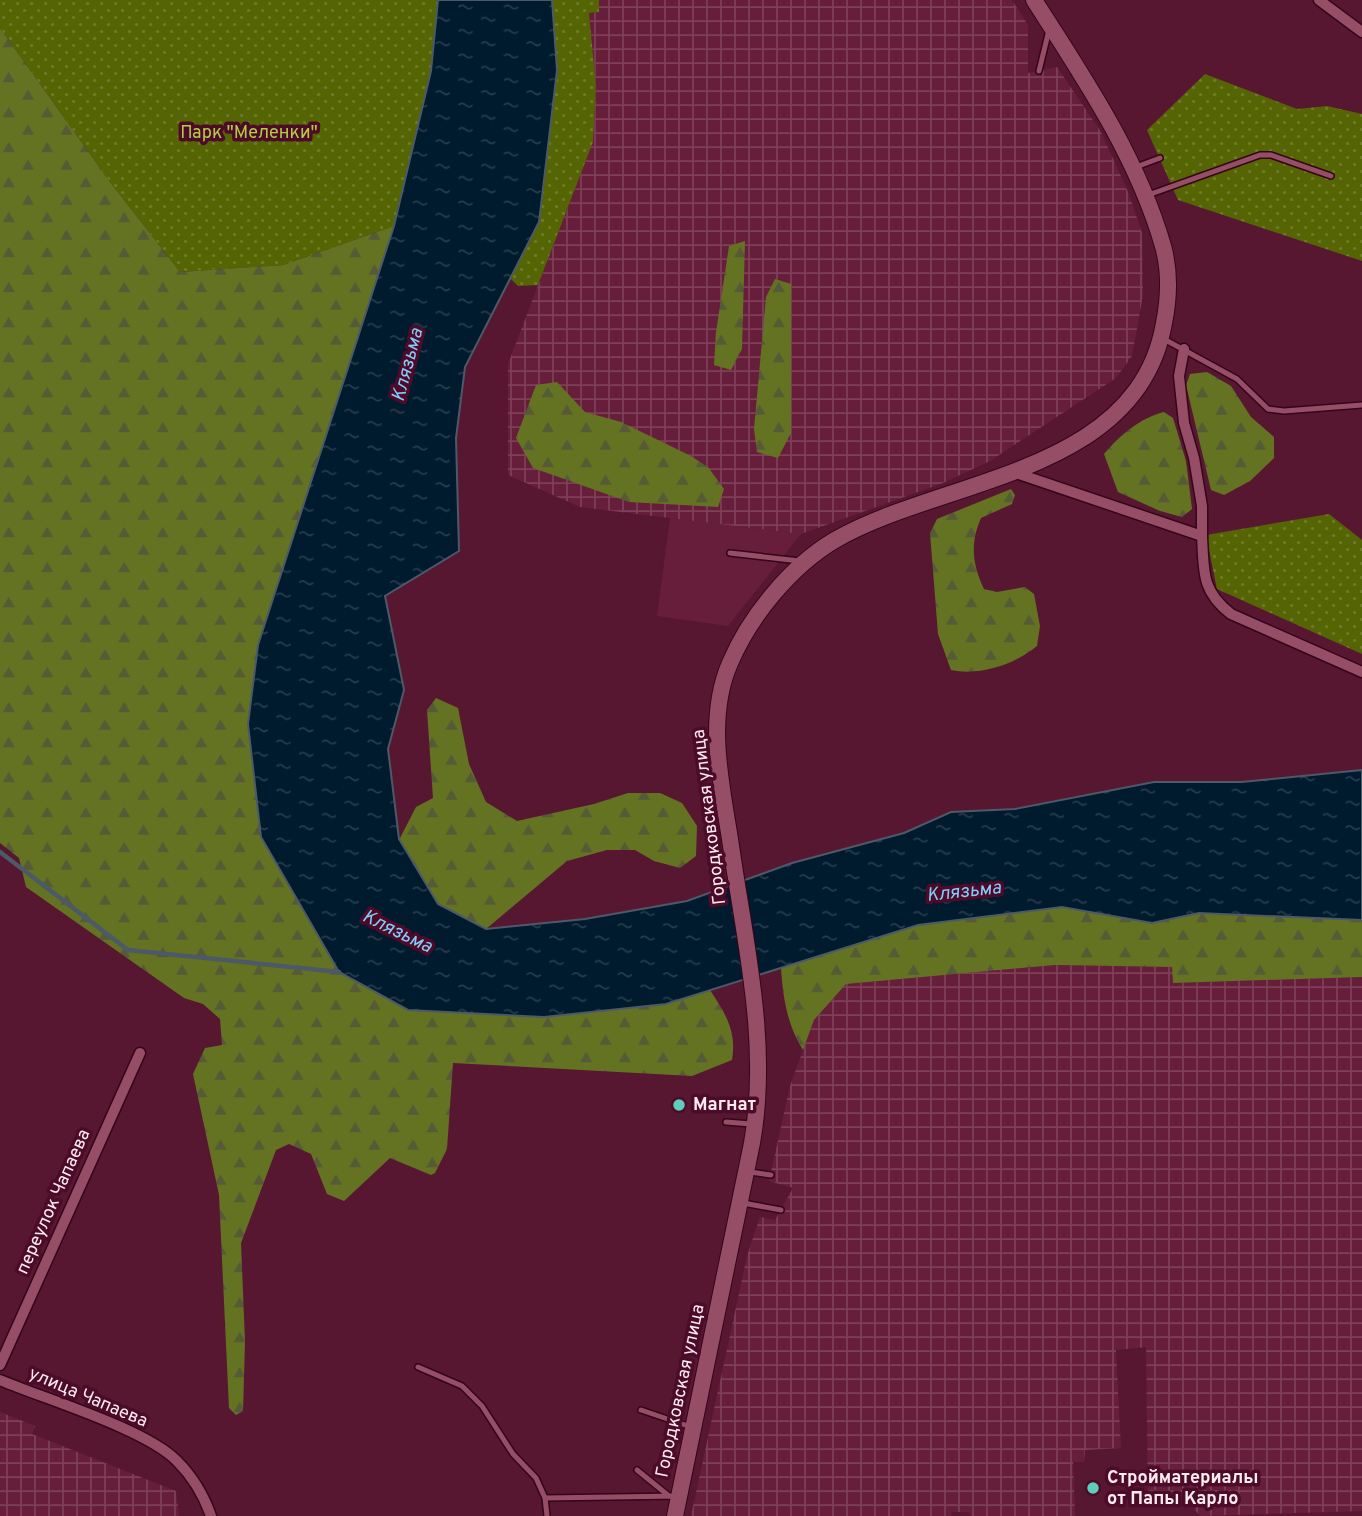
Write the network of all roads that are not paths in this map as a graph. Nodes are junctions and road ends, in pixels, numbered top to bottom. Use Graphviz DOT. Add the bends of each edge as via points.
graph roads {
  1 [pos="1034,0"];
  2 [pos="1319,0"];
  3 [pos="1050,25"];
  4 [pos="1362,32"];
  5 [pos="1039,71"];
  6 [pos="1160,158"];
  7 [pos="1133,168"];
  8 [pos="1331,176"];
  9 [pos="1146,196"];
  10 [pos="1162,338"];
  11 [pos="1184,349"];
  12 [pos="1362,405"];
  13 [pos="1013,472"];
  14 [pos="1202,536"];
  15 [pos="730,553"];
  16 [pos="806,562"];
  17 [pos="1362,672"];
  18 [pos="140,1053"];
  19 [pos="726,1122"];
  20 [pos="756,1124"];
  21 [pos="746,1171"];
  22 [pos="771,1175"];
  23 [pos="740,1203"];
  24 [pos="781,1210"];
  25 [pos="0,1365"];
  26 [pos="418,1367"];
  27 [pos="0,1380"];
  28 [pos="641,1410"];
  29 [pos="693,1427"];
  30 [pos="637,1470"];
  31 [pos="674,1496"];
  32 [pos="545,1498"];
  33 [pos="211,1516"];
  34 [pos="547,1516"];
  35 [pos="675,1516"];
  1 -- 3 [label="main road, Городковская улица"];
  2 -- 4 [label="street"];
  3 -- 5 [label="lane"];
  3 -- 7 [label="main road, Городковская улица" via="1103,109"];
  6 -- 7 [label="lane"];
  7 -- 9 [label="main road, Городковская улица"];
  8 -- 9 [label="lane" via="1260,155"];
  9 -- 10 [label="main road, Городковская улица" via="1168,275"];
  10 -- 11 [label="lane"];
  10 -- 13 [label="main road, Городковская улица" via="1139,385 1087,439"];
  11 -- 12 [label="lane" via="1237,379 1268,409"];
  11 -- 14 [label="street" via="1179,376 1202,506"];
  13 -- 14 [label="street"];
  13 -- 16 [label="main road, Городковская улица" via="862,527"];
  14 -- 17 [label="street" via="1206,588 1216,603 1231,614"];
  15 -- 16 [label="lane"];
  16 -- 20 [label="main road, Городковская улица" via="759,613 729,665 718,719 721,783 756,1019 760,1073"];
  18 -- 25 [label="street, переулок Чапаева"];
  19 -- 20 [label="lane"];
  20 -- 21 [label="main road, Городковская улица"];
  21 -- 22 [label="lane"];
  21 -- 23 [label="main road, Городковская улица"];
  23 -- 24 [label="lane"];
  23 -- 29 [label="main road, Городковская улица"];
  26 -- 32 [label="lane" via="462,1386 482,1406 513,1454 536,1478"];
  27 -- 33 [label="street, улица Чапаева" via="155,1445 176,1460 192,1480"];
  28 -- 29 [label="lane"];
  29 -- 31 [label="main road, Городковская улица"];
  30 -- 31 [label="lane"];
  31 -- 32 [label="lane"];
  31 -- 35 [label="main road, Городковская улица"];
  32 -- 34 [label="lane"];
}
